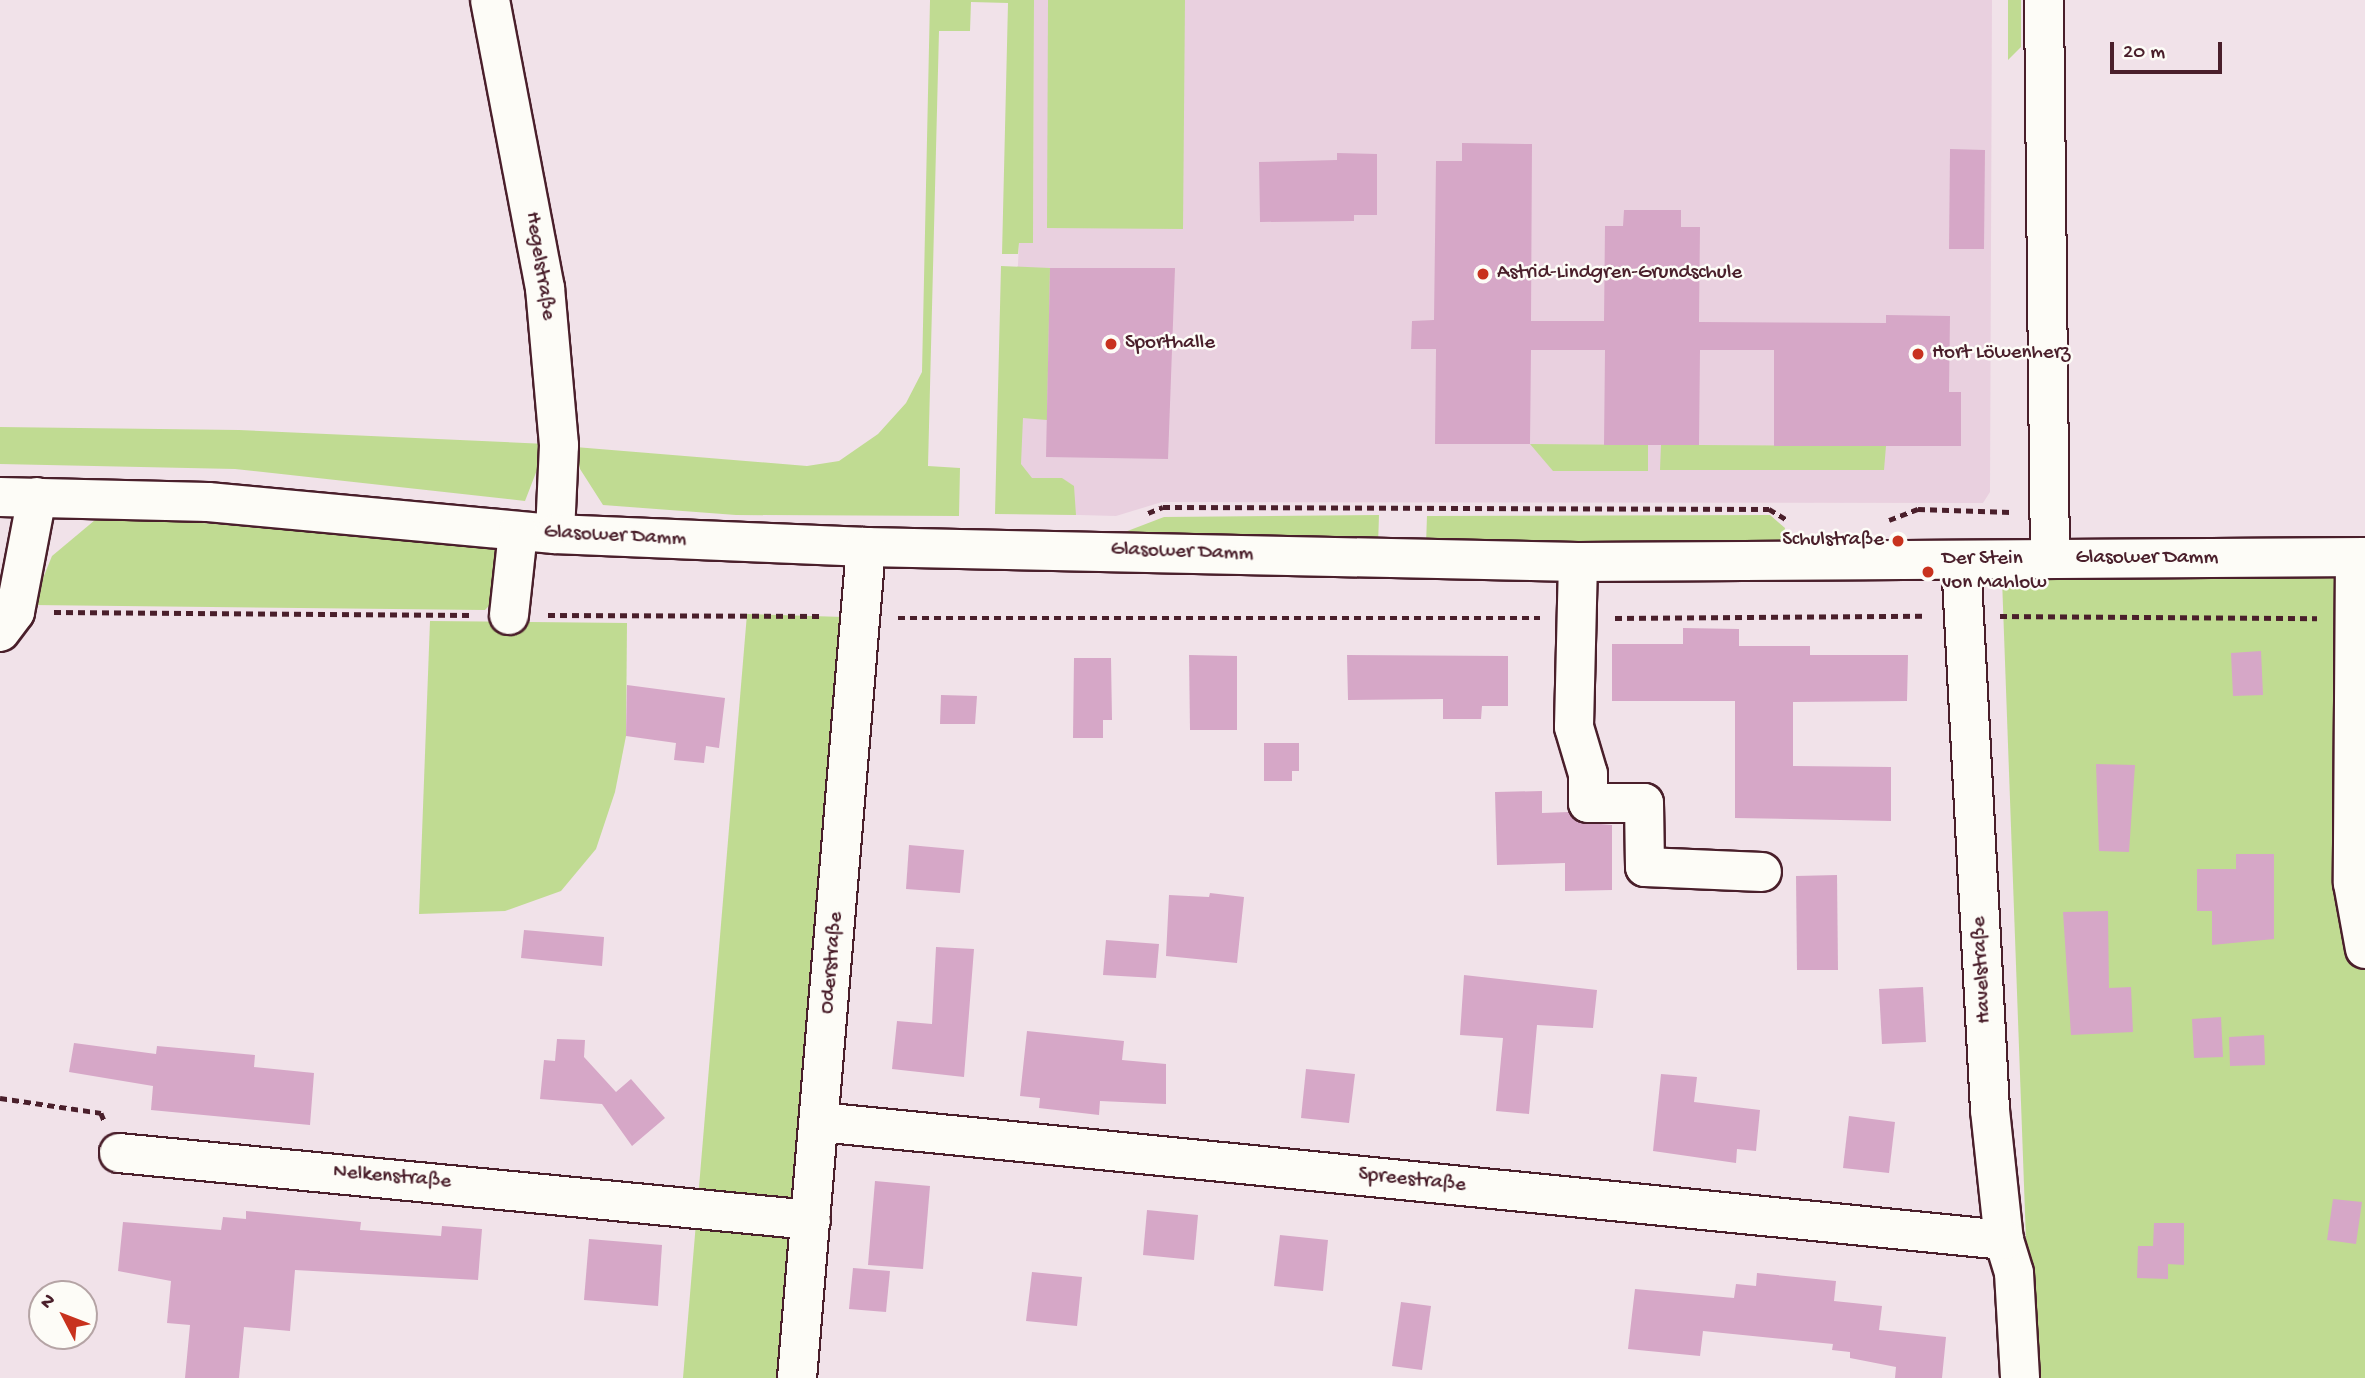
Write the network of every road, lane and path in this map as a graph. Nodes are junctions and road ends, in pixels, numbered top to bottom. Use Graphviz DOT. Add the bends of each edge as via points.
graph roads {
  1 [pos="490,0"];
  2 [pos="2043,0"];
  3 [pos="19,497"];
  4 [pos="1769,509"];
  5 [pos="2050,518"];
  6 [pos="1880,523"];
  7 [pos="1800,527"];
  8 [pos="518,532"];
  9 [pos="555,534"];
  10 [pos="866,547"];
  11 [pos="2360,558"];
  12 [pos="2050,559"];
  13 [pos="1961,560"];
  14 [pos="1578,562"];
  15 [pos="509,615"];
  16 [pos="1964,616"];
  17 [pos="5,618"];
  18 [pos="861,618"];
  19 [pos="1576,618"];
  20 [pos="2355,618"];
  21 [pos="1762,872"];
  22 [pos="2365,949"];
  23 [pos="0,1098"];
  24 [pos="820,1122"];
  25 [pos="119,1153"];
  26 [pos="811,1220"];
  27 [pos="2004,1240"];
  28 [pos="797,1378"];
  29 [pos="2020,1378"];
  1 -- 9 [label="street, Hegelstraße" via="545,288 559,445"];
  2 -- 5 [label="street"];
  3 -- 8 [label="street, Glasower Damm" via="208,502"];
  3 -- 17 [label="street"];
  4 -- 7 [label="path"];
  5 -- 6 [label="path" via="1994,510 1918,509"];
  5 -- 12 [label="street"];
  8 -- 9 [label="street, Glasower Damm"];
  8 -- 15 [label="street"];
  9 -- 10 [label="street, Glasower Damm"];
  10 -- 14 [label="street, Glasower Damm"];
  10 -- 18 [label="street, Oderstraße"];
  11 -- 12 [label="street, Glasower Damm"];
  11 -- 20 [label="street"];
  12 -- 13 [label="street, Glasower Damm"];
  13 -- 14 [label="street, Glasower Damm"];
  13 -- 16 [label="street, Havelstraße"];
  14 -- 19 [label="street"];
  15 -- 17 [label="path"];
  15 -- 18 [label="path"];
  16 -- 19 [label="path"];
  16 -- 20 [label="path"];
  16 -- 27 [label="street, Havelstraße" via="1990,1110"];
  18 -- 19 [label="path"];
  18 -- 24 [label="street, Oderstraße"];
  19 -- 21 [label="street" via="1574,727 1588,774 1588,803 1644,803 1645,867"];
  20 -- 22 [label="street" via="2353,883"];
  23 -- 25 [label="path" via="101,1113"];
  24 -- 26 [label="street, Oderstraße"];
  24 -- 27 [label="street, Spreestraße"];
  25 -- 26 [label="street, Nelkenstraße"];
  26 -- 28 [label="street, Oderstraße"];
  27 -- 29 [label="street, Havelstraße" via="2014,1273"];
}
